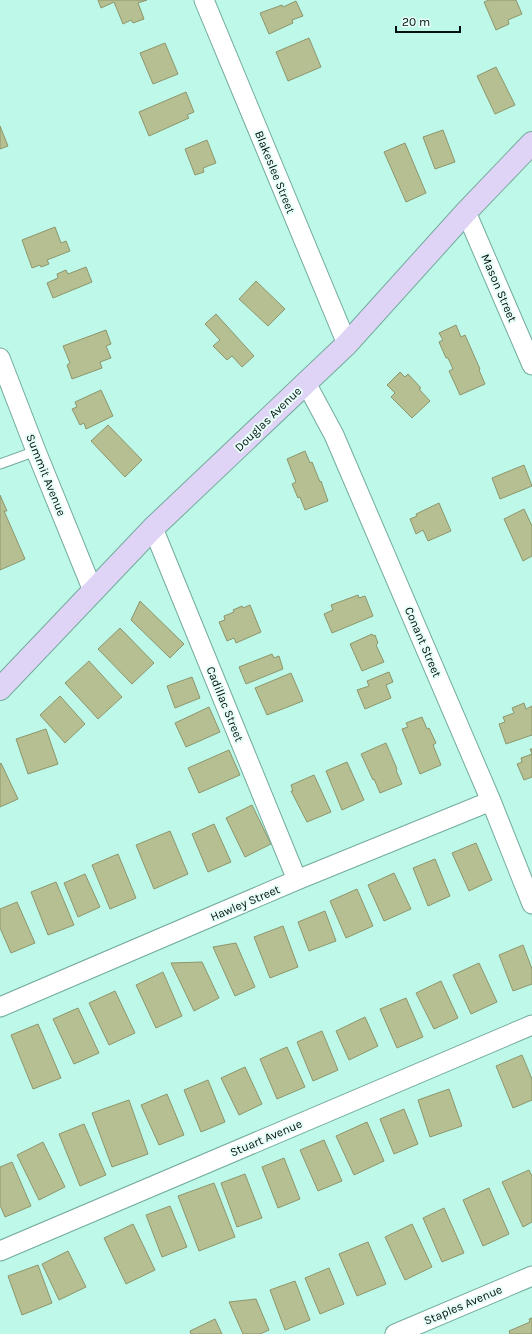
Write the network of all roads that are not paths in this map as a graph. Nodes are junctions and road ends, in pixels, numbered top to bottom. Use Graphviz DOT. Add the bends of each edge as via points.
graph roads {
  1 [pos="204,0"];
  2 [pos="532,143"];
  3 [pos="466,212"];
  4 [pos="347,344"];
  5 [pos="0,358"];
  6 [pos="532,364"];
  7 [pos="306,383"];
  8 [pos="36,451"];
  9 [pos="0,464"];
  10 [pos="153,528"];
  11 [pos="93,591"];
  12 [pos="0,689"];
  13 [pos="492,801"];
  14 [pos="526,870"];
  15 [pos="298,880"];
  16 [pos="532,904"];
  17 [pos="0,1007"];
  18 [pos="532,1025"];
  19 [pos="0,1251"];
  20 [pos="532,1276"];
  21 [pos="395,1334"];
  1 -- 4 [label="street, Blakeslee Street"];
  2 -- 3 [label="main road, Douglas Avenue"];
  3 -- 4 [label="main road, Douglas Avenue"];
  3 -- 6 [label="street, Mason Street"];
  4 -- 7 [label="main road, Douglas Avenue"];
  5 -- 8 [label="street, Summit Avenue"];
  7 -- 10 [label="main road, Douglas Avenue"];
  7 -- 13 [label="street, Conant Street" via="334,435"];
  8 -- 9 [label="lane"];
  8 -- 11 [label="street, Summit Avenue"];
  10 -- 11 [label="main road, Douglas Avenue"];
  10 -- 15 [label="street, Cadillac Street"];
  11 -- 12 [label="main road, Douglas Avenue"];
  13 -- 14 [label="street, Conant Street"];
  13 -- 15 [label="street, Hawley Street"];
  14 -- 16 [label="street, Conant Street"];
  15 -- 17 [label="street, Hawley Street"];
  18 -- 19 [label="street, Stuart Avenue"];
  20 -- 21 [label="street, Staples Avenue"];
}
